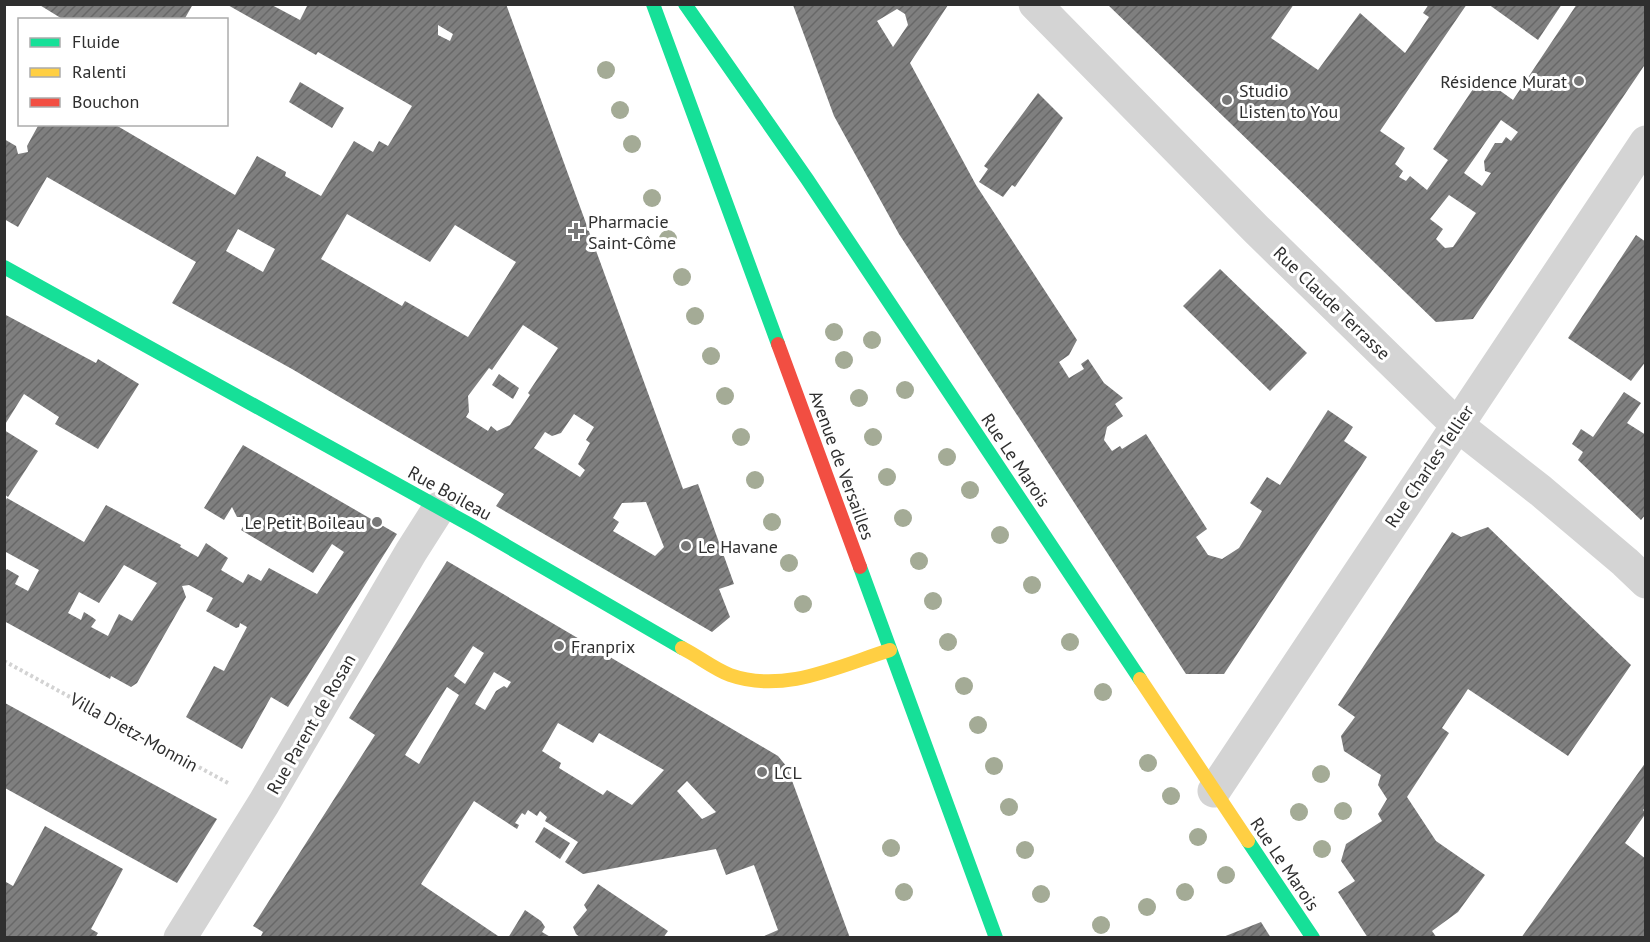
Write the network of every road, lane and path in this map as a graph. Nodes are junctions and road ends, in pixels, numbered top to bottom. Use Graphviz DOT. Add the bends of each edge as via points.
graph roads {
  1 [pos="653,4"];
  2 [pos="686,4"];
  3 [pos="1035,4"];
  4 [pos="1646,142"];
  5 [pos="4,267"];
  6 [pos="1456,425"];
  7 [pos="439,508"];
  8 [pos="1646,582"];
  9 [pos="890,650"];
  10 [pos="4,661"];
  11 [pos="1214,791"];
  12 [pos="264,803"];
  13 [pos="180,938"];
  14 [pos="996,938"];
  15 [pos="1313,938"];
  1 -- 9 [label="street, Avenue de Versailles"];
  2 -- 11 [label="street, Rue Le Marois"];
  3 -- 6 [label="street, Rue Claude Terrasse" via="1256,230"];
  4 -- 6 [label="street, Rue Charles Tellier"];
  5 -- 7 [label="street, Rue Boileau"];
  6 -- 8 [label="street, Rue Claude Terrasse" via="1541,491"];
  6 -- 11 [label="street, Rue Charles Tellier"];
  7 -- 9 [label="street, Rue Boileau" via="728,674 755,682 797,680"];
  7 -- 12 [label="street, Rue Parent de Rosan"];
  9 -- 14 [label="street, Avenue de Versailles"];
  10 -- 12 [label="path, Villa Dietz-Monnin"];
  11 -- 15 [label="street, Rue Le Marois"];
  12 -- 13 [label="street, Rue Parent de Rosan"];
}
